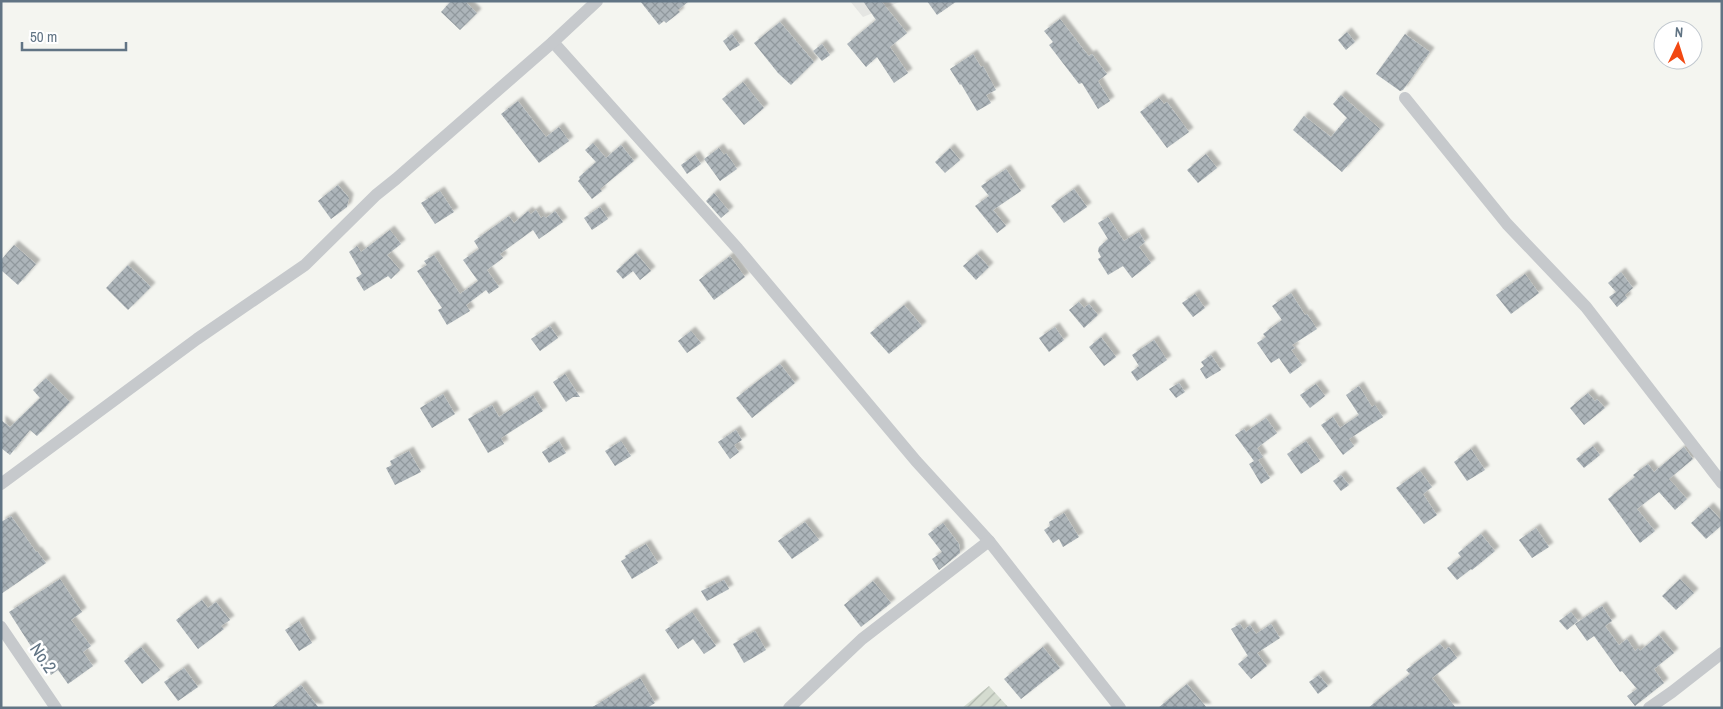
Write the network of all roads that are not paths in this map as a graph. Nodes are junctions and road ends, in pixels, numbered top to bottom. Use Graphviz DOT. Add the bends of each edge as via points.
graph roads {
  1 [pos="597,1"];
  2 [pos="553,42"];
  3 [pos="1405,98"];
  4 [pos="1722,483"];
  5 [pos="1,484"];
  6 [pos="989,541"];
  7 [pos="1,627"];
  8 [pos="1722,653"];
  9 [pos="56,708"];
  10 [pos="789,708"];
  11 [pos="1120,708"];
  12 [pos="1650,708"];
  1 -- 2 [label="street"];
  2 -- 5 [label="street" via="376,194 305,265 197,339"];
  2 -- 6 [label="street" via="738,249 910,453"];
  3 -- 4 [label="street" via="1507,224 1586,307"];
  6 -- 10 [label="street" via="862,639"];
  6 -- 11 [label="street"];
  7 -- 9 [label="street, No.2"];
  8 -- 12 [label="street"];
}
